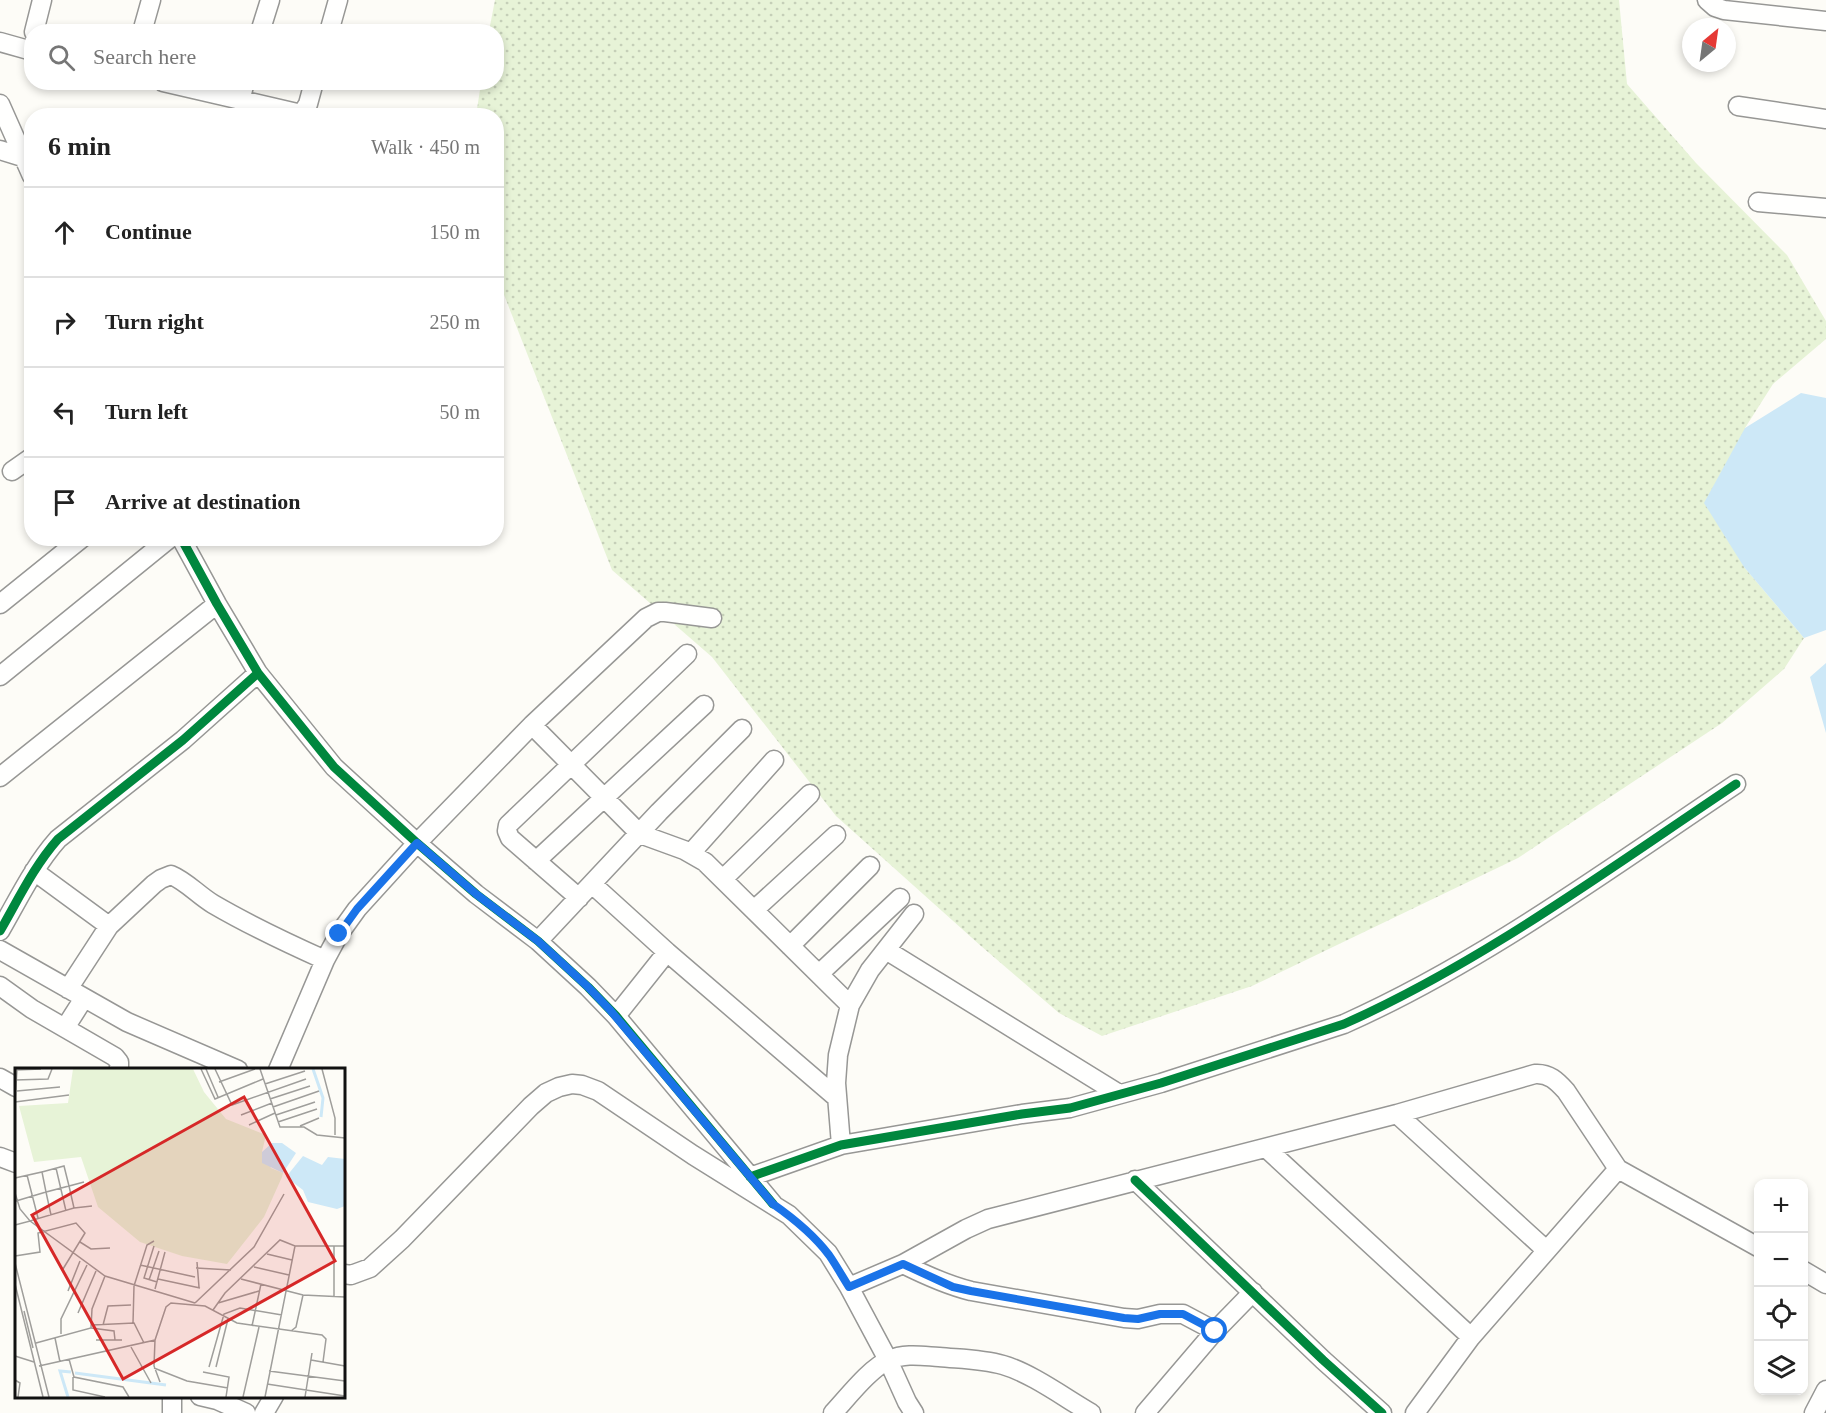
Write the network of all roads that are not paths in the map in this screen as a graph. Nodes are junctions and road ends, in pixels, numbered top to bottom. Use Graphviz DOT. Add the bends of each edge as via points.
graph roads {
  1 [pos="42,0"];
  2 [pos="152,0"];
  3 [pos="270,0"];
  4 [pos="338,0"];
  5 [pos="1707,0"];
  6 [pos="1826,21"];
  7 [pos="36,24"];
  8 [pos="144,24"];
  9 [pos="262,24"];
  10 [pos="331,24"];
  11 [pos="0,42"];
  12 [pos="24,46"];
  13 [pos="195,90"];
  14 [pos="243,90"];
  15 [pos="312,90"];
  16 [pos="240,101"];
  17 [pos="0,104"];
  18 [pos="1738,106"];
  19 [pos="271,108"];
  20 [pos="304,108"];
  21 [pos="1826,119"];
  22 [pos="0,150"];
  23 [pos="24,151"];
  24 [pos="24,158"];
  25 [pos="1758,202"];
  26 [pos="1826,208"];
  27 [pos="24,463"];
  28 [pos="12,471"];
  29 [pos="72,546"];
  30 [pos="160,546"];
  31 [pos="185,546"];
  32 [pos="0,604"];
  33 [pos="217,604"];
  34 [pos="712,618"];
  35 [pos="687,654"];
  36 [pos="258,673"];
  37 [pos="0,676"];
  38 [pos="704,705"];
  39 [pos="532,725"];
  40 [pos="742,729"];
  41 [pos="774,760"];
  42 [pos="571,765"];
  43 [pos="0,777"];
  44 [pos="1736,784"];
  45 [pos="810,794"];
  46 [pos="604,798"];
  47 [pos="640,834"];
  48 [pos="836,835"];
  49 [pos="417,843"];
  50 [pos="691,853"];
  51 [pos="536,861"];
  52 [pos="870,866"];
  53 [pos="34,871"];
  54 [pos="723,879"];
  55 [pos="592,884"];
  56 [pos="579,898"];
  57 [pos="900,898"];
  58 [pos="754,910"];
  59 [pos="914,914"];
  60 [pos="109,926"];
  61 [pos="0,931"];
  62 [pos="538,941"];
  63 [pos="790,946"];
  64 [pos="0,950"];
  65 [pos="886,950"];
  66 [pos="667,952"];
  67 [pos="325,960"];
  68 [pos="819,974"];
  69 [pos="0,986"];
  70 [pos="68,989"];
  71 [pos="84,998"];
  72 [pos="850,1005"];
  73 [pos="616,1016"];
  74 [pos="65,1028"];
  75 [pos="119,1068"];
  76 [pos="233,1068"];
  77 [pos="279,1068"];
  78 [pos="0,1078"];
  79 [pos="15,1086"];
  80 [pos="1119,1094"];
  81 [pos="837,1098"];
  82 [pos="1397,1114"];
  83 [pos="841,1145"];
  84 [pos="1266,1148"];
  85 [pos="0,1157"];
  86 [pos="15,1163"];
  87 [pos="1618,1169"];
  88 [pos="750,1177"];
  89 [pos="1135,1180"];
  90 [pos="773,1204"];
  91 [pos="1754,1245"];
  92 [pos="1546,1250"];
  93 [pos="903,1264"];
  94 [pos="1808,1274"];
  95 [pos="346,1279"];
  96 [pos="1826,1284"];
  97 [pos="849,1287"];
  98 [pos="1253,1292"];
  99 [pos="1215,1331"];
  100 [pos="1471,1337"];
  101 [pos="888,1360"];
  102 [pos="208,1398"];
  103 [pos="272,1398"];
  104 [pos="906,1409"];
  105 [pos="246,1413"];
  106 [pos="264,1413"];
  107 [pos="833,1413"];
  108 [pos="1091,1413"];
  109 [pos="1145,1413"];
  110 [pos="1382,1413"];
  111 [pos="1415,1413"];
  1 -- 7 [label="street"];
  2 -- 8 [label="street"];
  3 -- 9 [label="street"];
  4 -- 10 [label="street"];
  5 -- 6 [label="street" via="1724,10"];
  11 -- 12 [label="street"];
  13 -- 16 [label="street"];
  14 -- 16 [label="street"];
  15 -- 20 [label="street"];
  16 -- 19 [label="street"];
  17 -- 23 [label="street"];
  18 -- 21 [label="street"];
  22 -- 24 [label="street"];
  25 -- 26 [label="street"];
  27 -- 28 [label="street"];
  29 -- 32 [label="street"];
  30 -- 37 [label="street"];
  31 -- 33 [label="street"];
  33 -- 36 [label="street"];
  33 -- 43 [label="street"];
  34 -- 39 [label="street" via="664,612 652,615"];
  35 -- 42 [label="street"];
  36 -- 49 [label="street" via="334,767"];
  36 -- 53 [label="street" via="183,740 58,839"];
  38 -- 46 [label="street"];
  39 -- 42 [label="street"];
  39 -- 49 [label="street"];
  40 -- 47 [label="street"];
  41 -- 50 [label="street"];
  42 -- 46 [label="street"];
  42 -- 51 [label="street" via="508,825 510,838"];
  44 -- 80 [label="street" via="1473,957 1372,1011 1316,1034"];
  45 -- 54 [label="street"];
  46 -- 47 [label="street"];
  46 -- 51 [label="street"];
  47 -- 50 [label="street"];
  47 -- 55 [label="street"];
  48 -- 58 [label="street"];
  49 -- 62 [label="street"];
  49 -- 67 [label="street" via="357,909"];
  50 -- 54 [label="street"];
  51 -- 56 [label="street"];
  52 -- 63 [label="street"];
  53 -- 60 [label="street"];
  53 -- 61 [label="street"];
  54 -- 58 [label="street"];
  55 -- 56 [label="street"];
  55 -- 66 [label="street"];
  56 -- 62 [label="street"];
  57 -- 68 [label="street"];
  58 -- 63 [label="street"];
  59 -- 65 [label="street"];
  60 -- 67 [label="street" via="160,879 171,875 235,916"];
  60 -- 70 [label="street"];
  62 -- 73 [label="street"];
  63 -- 68 [label="street"];
  64 -- 70 [label="street"];
  65 -- 72 [label="street"];
  65 -- 80 [label="street"];
  66 -- 73 [label="street"];
  66 -- 81 [label="street"];
  67 -- 77 [label="street"];
  68 -- 72 [label="street"];
  69 -- 74 [label="street"];
  70 -- 71 [label="street"];
  71 -- 74 [label="street"];
  71 -- 76 [label="street" via="135,1026"];
  72 -- 81 [label="street" via="838,1054"];
  73 -- 88 [label="street"];
  74 -- 75 [label="street" via="115,1057"];
  78 -- 79 [label="street"];
  80 -- 83 [label="street" via="1070,1108"];
  81 -- 83 [label="street"];
  82 -- 84 [label="street"];
  82 -- 87 [label="street" via="1540,1073 1566,1091"];
  82 -- 92 [label="street"];
  83 -- 88 [label="street"];
  84 -- 89 [label="street"];
  84 -- 100 [label="street"];
  85 -- 86 [label="street"];
  87 -- 91 [label="street"];
  87 -- 92 [label="street"];
  88 -- 90 [label="street"];
  89 -- 93 [label="street" via="988,1219"];
  89 -- 98 [label="street"];
  90 -- 95 [label="street" via="597,1091 572,1084 546,1093 402,1239 370,1268"];
  90 -- 97 [label="street" via="828,1253"];
  92 -- 100 [label="street"];
  93 -- 97 [label="street"];
  93 -- 99 [label="street" via="971,1291 1124,1318 1183,1314"];
  94 -- 96 [label="street"];
  97 -- 101 [label="street"];
  98 -- 99 [label="street"];
  98 -- 110 [label="street"];
  99 -- 109 [label="street"];
  100 -- 111 [label="street"];
  101 -- 104 [label="street"];
  101 -- 107 [label="street"];
  101 -- 108 [label="street" via="914,1355 1005,1365"];
  102 -- 105 [label="street"];
  103 -- 106 [label="street"];
}
